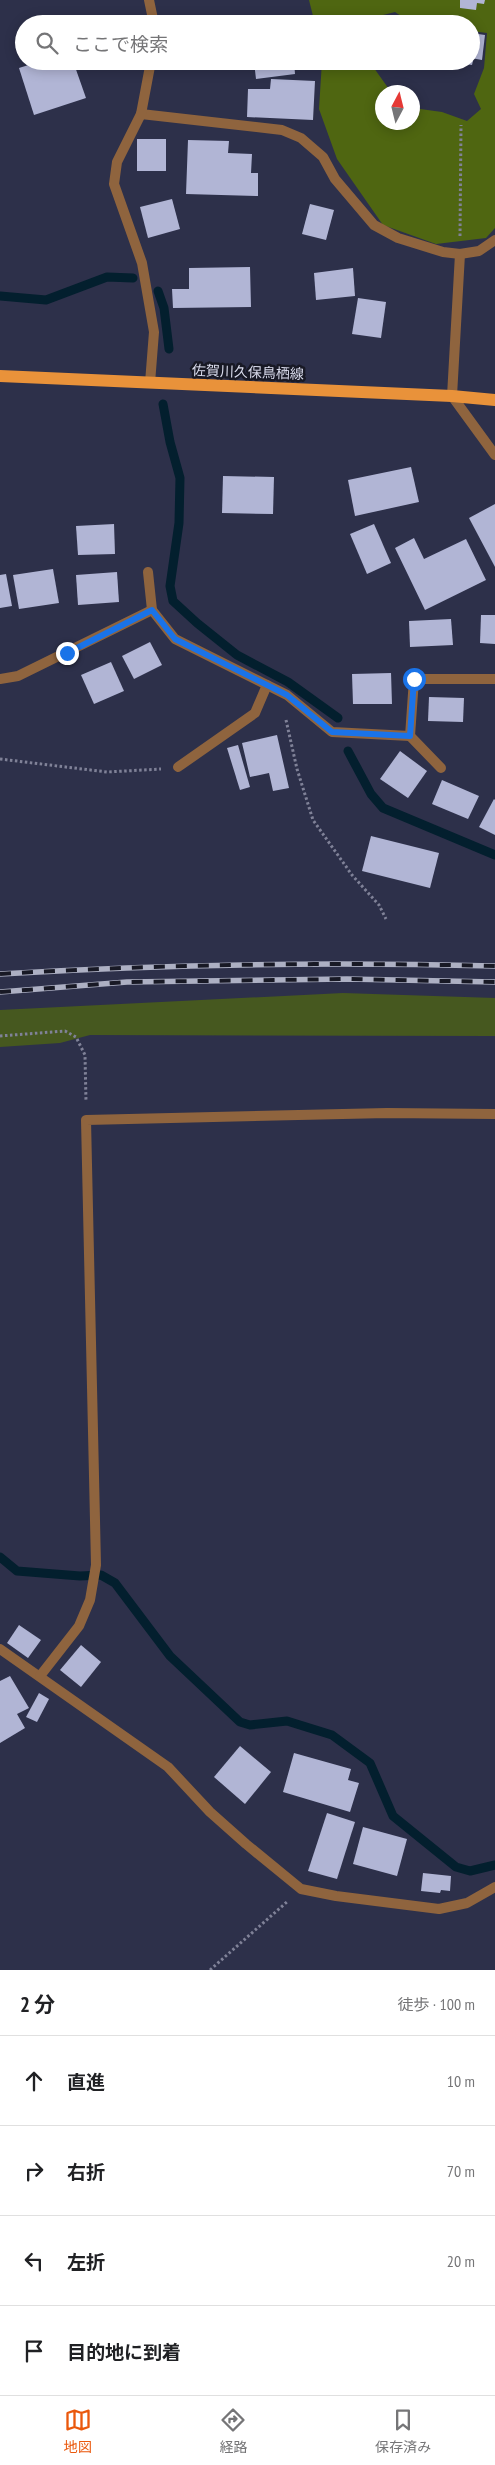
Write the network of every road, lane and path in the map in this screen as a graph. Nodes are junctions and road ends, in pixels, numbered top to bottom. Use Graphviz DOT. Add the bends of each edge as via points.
graph roads {
  1 [pos="150,0"];
  2 [pos="152,15"];
  3 [pos="149,70"];
  4 [pos="141,114"];
  5 [pos="461,125"];
  6 [pos="495,240"];
  7 [pos="460,254"];
  8 [pos="0,376"];
  9 [pos="150,383"];
  10 [pos="452,396"];
  11 [pos="495,400"];
  12 [pos="495,455"];
  13 [pos="148,572"];
  14 [pos="152,610"];
  15 [pos="0,679"];
  16 [pos="495,679"];
  17 [pos="267,685"];
  18 [pos="287,695"];
  19 [pos="410,736"];
  20 [pos="0,759"];
  21 [pos="178,768"];
  22 [pos="441,768"];
  23 [pos="386,919"];
  24 [pos="0,1036"];
  25 [pos="495,1114"];
  26 [pos="86,1120"];
  27 [pos="0,1649"];
  28 [pos="40,1676"];
  29 [pos="495,1887"];
  30 [pos="301,1889"];
  31 [pos="210,1970"];
  1 -- 2 [label="street"];
  3 -- 4 [label="street"];
  4 -- 7 [label="street" via="282,130 295,135 323,157 335,179 374,225 398,238"];
  4 -- 9 [label="street" via="117,162 114,184 142,263 154,332"];
  5 -- 7 [label="path"];
  6 -- 7 [label="street" via="479,251"];
  7 -- 10 [label="street"];
  8 -- 9 [label="main road, 佐賀川久保鳥栖線"];
  9 -- 10 [label="main road, 佐賀川久保鳥栖線"];
  10 -- 11 [label="main road, 佐賀川久保鳥栖線"];
  10 -- 12 [label="street"];
  13 -- 14 [label="street"];
  14 -- 15 [label="street" via="18,676"];
  14 -- 17 [label="street" via="175,639"];
  16 -- 19 [label="street" via="414,679"];
  17 -- 18 [label="street"];
  17 -- 21 [label="street" via="255,713"];
  18 -- 19 [label="street" via="332,732"];
  18 -- 23 [label="path" via="284,712 313,820 352,876 379,905"];
  19 -- 22 [label="street"];
  20 -- 21 [label="path" via="106,772"];
  24 -- 26 [label="path" via="65,1031 76,1036 85,1055"];
  25 -- 26 [label="street" via="387,1113"];
  26 -- 28 [label="street" via="96,1565 90,1600 79,1626"];
  27 -- 28 [label="street"];
  28 -- 30 [label="street" via="168,1767 210,1812"];
  29 -- 30 [label="street" via="467,1903 439,1908"];
  30 -- 31 [label="path"];
}
